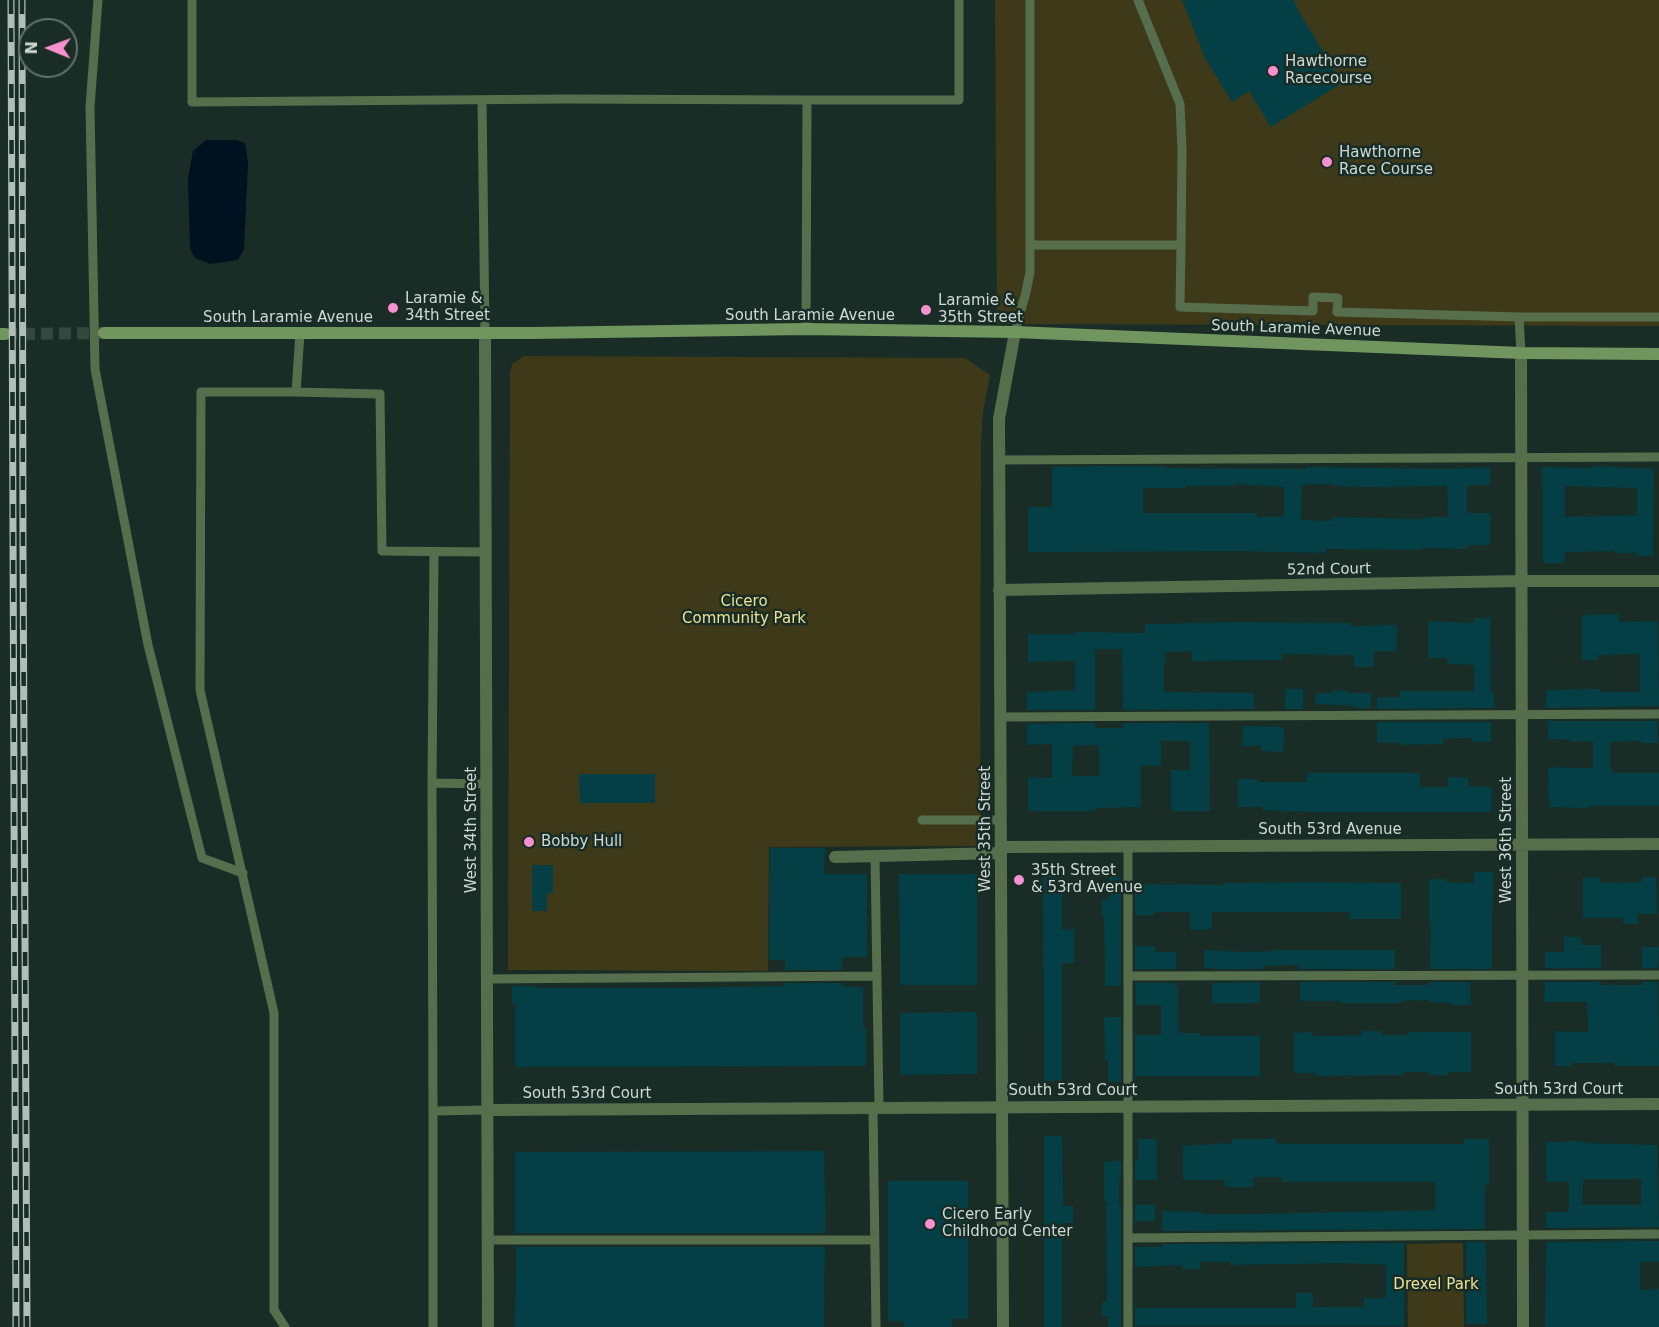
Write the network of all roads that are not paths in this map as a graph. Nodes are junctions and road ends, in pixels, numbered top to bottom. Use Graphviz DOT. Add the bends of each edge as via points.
graph roads {
  1 [pos="98,0"];
  2 [pos="192,0"];
  3 [pos="959,0"];
  4 [pos="1030,0"];
  5 [pos="1138,0"];
  6 [pos="482,100"];
  7 [pos="807,100"];
  8 [pos="1030,245"];
  9 [pos="1181,245"];
  10 [pos="1519,317"];
  11 [pos="1659,317"];
  12 [pos="806,330"];
  13 [pos="1015,332"];
  14 [pos="104,333"];
  15 [pos="300,333"];
  16 [pos="485,333"];
  17 [pos="1521,353"];
  18 [pos="1659,354"];
  19 [pos="296,392"];
  20 [pos="1659,457"];
  21 [pos="1521,458"];
  22 [pos="999,460"];
  23 [pos="434,552"];
  24 [pos="486,552"];
  25 [pos="1521,581"];
  26 [pos="1659,581"];
  27 [pos="999,590"];
  28 [pos="1522,714"];
  29 [pos="1659,714"];
  30 [pos="1000,717"];
  31 [pos="432,783"];
  32 [pos="486,784"];
  33 [pos="922,820"];
  34 [pos="1000,820"];
  35 [pos="1659,844"];
  36 [pos="1522,845"];
  37 [pos="1128,846"];
  38 [pos="1001,850"];
  39 [pos="874,856"];
  40 [pos="835,857"];
  41 [pos="243,873"];
  42 [pos="1659,975"];
  43 [pos="877,976"];
  44 [pos="1128,976"];
  45 [pos="1522,977"];
  46 [pos="487,979"];
  47 [pos="1659,1104"];
  48 [pos="1523,1105"];
  49 [pos="1128,1106"];
  50 [pos="1002,1107"];
  51 [pos="876,1108"];
  52 [pos="487,1110"];
  53 [pos="433,1111"];
  54 [pos="1523,1234"];
  55 [pos="1659,1234"];
  56 [pos="1128,1238"];
  57 [pos="487,1240"];
  58 [pos="875,1240"];
  59 [pos="285,1327"];
  60 [pos="433,1327"];
  61 [pos="488,1327"];
  62 [pos="876,1327"];
  63 [pos="1003,1327"];
  64 [pos="1128,1327"];
  65 [pos="1523,1327"];
  1 -- 41 [label="lane" via="90,107 94,369 148,645 202,858"];
  2 -- 6 [label="lane" via="192,102"];
  3 -- 7 [label="lane" via="959,100"];
  4 -- 8 [label="lane"];
  5 -- 9 [label="lane" via="1180,104"];
  6 -- 7 [label="lane"];
  6 -- 16 [label="lane"];
  7 -- 12 [label="lane"];
  8 -- 9 [label="lane"];
  8 -- 13 [label="lane" via="1028,282"];
  9 -- 10 [label="lane" via="1180,307 1313,311 1313,297 1338,298 1337,312"];
  10 -- 11 [label="lane"];
  10 -- 17 [label="lane"];
  12 -- 13 [label="main road, South Laramie Avenue"];
  12 -- 16 [label="main road, South Laramie Avenue"];
  13 -- 17 [label="main road, South Laramie Avenue"];
  13 -- 22 [label="street, West 35th Street" via="999,419"];
  14 -- 15 [label="main road, South Laramie Avenue"];
  15 -- 16 [label="main road, South Laramie Avenue"];
  15 -- 19 [label="lane"];
  16 -- 24 [label="street, West 34th Street"];
  17 -- 18 [label="main road, South Laramie Avenue"];
  17 -- 21 [label="street, West 36th Street"];
  19 -- 23 [label="lane" via="380,394 382,551"];
  19 -- 41 [label="lane" via="201,392 200,690"];
  20 -- 21 [label="lane"];
  21 -- 22 [label="lane"];
  21 -- 25 [label="street, West 36th Street"];
  22 -- 27 [label="street, West 35th Street"];
  23 -- 24 [label="lane"];
  23 -- 31 [label="lane"];
  24 -- 32 [label="street, West 34th Street"];
  25 -- 26 [label="street, 52nd Court"];
  25 -- 27 [label="street, 52nd Court"];
  25 -- 28 [label="street, West 36th Street"];
  27 -- 30 [label="street, West 35th Street"];
  28 -- 29 [label="lane"];
  28 -- 30 [label="lane"];
  28 -- 36 [label="street, West 36th Street"];
  30 -- 34 [label="street, West 35th Street"];
  31 -- 32 [label="lane"];
  31 -- 53 [label="lane"];
  32 -- 46 [label="street, West 34th Street"];
  33 -- 34 [label="lane"];
  34 -- 38 [label="street, West 35th Street"];
  35 -- 36 [label="street, South 53rd Avenue"];
  36 -- 37 [label="street, South 53rd Avenue"];
  36 -- 45 [label="street, West 36th Street"];
  37 -- 38 [label="street, South 53rd Avenue"];
  37 -- 44 [label="lane"];
  38 -- 39 [label="street, South 53rd Avenue"];
  38 -- 50 [label="street, West 35th Street"];
  39 -- 40 [label="street, South 53rd Avenue"];
  39 -- 43 [label="lane"];
  41 -- 59 [label="lane" via="274,1013 274,1310"];
  42 -- 45 [label="lane"];
  43 -- 46 [label="lane"];
  43 -- 51 [label="lane"];
  44 -- 45 [label="lane"];
  44 -- 49 [label="lane"];
  45 -- 48 [label="street, West 36th Street"];
  46 -- 52 [label="street, West 34th Street"];
  47 -- 48 [label="street, South 53rd Court"];
  48 -- 49 [label="street, South 53rd Court"];
  48 -- 54 [label="street, West 36th Street"];
  49 -- 50 [label="street, South 53rd Court"];
  49 -- 56 [label="lane"];
  50 -- 51 [label="street, South 53rd Court"];
  50 -- 63 [label="street, West 35th Street"];
  51 -- 52 [label="street, South 53rd Court"];
  51 -- 58 [label="lane"];
  52 -- 53 [label="lane"];
  52 -- 57 [label="street, West 34th Street"];
  53 -- 60 [label="lane"];
  54 -- 55 [label="lane"];
  54 -- 56 [label="lane"];
  54 -- 65 [label="street, West 36th Street"];
  56 -- 64 [label="lane"];
  57 -- 58 [label="lane"];
  57 -- 61 [label="street, West 34th Street"];
  58 -- 62 [label="lane"];
}
